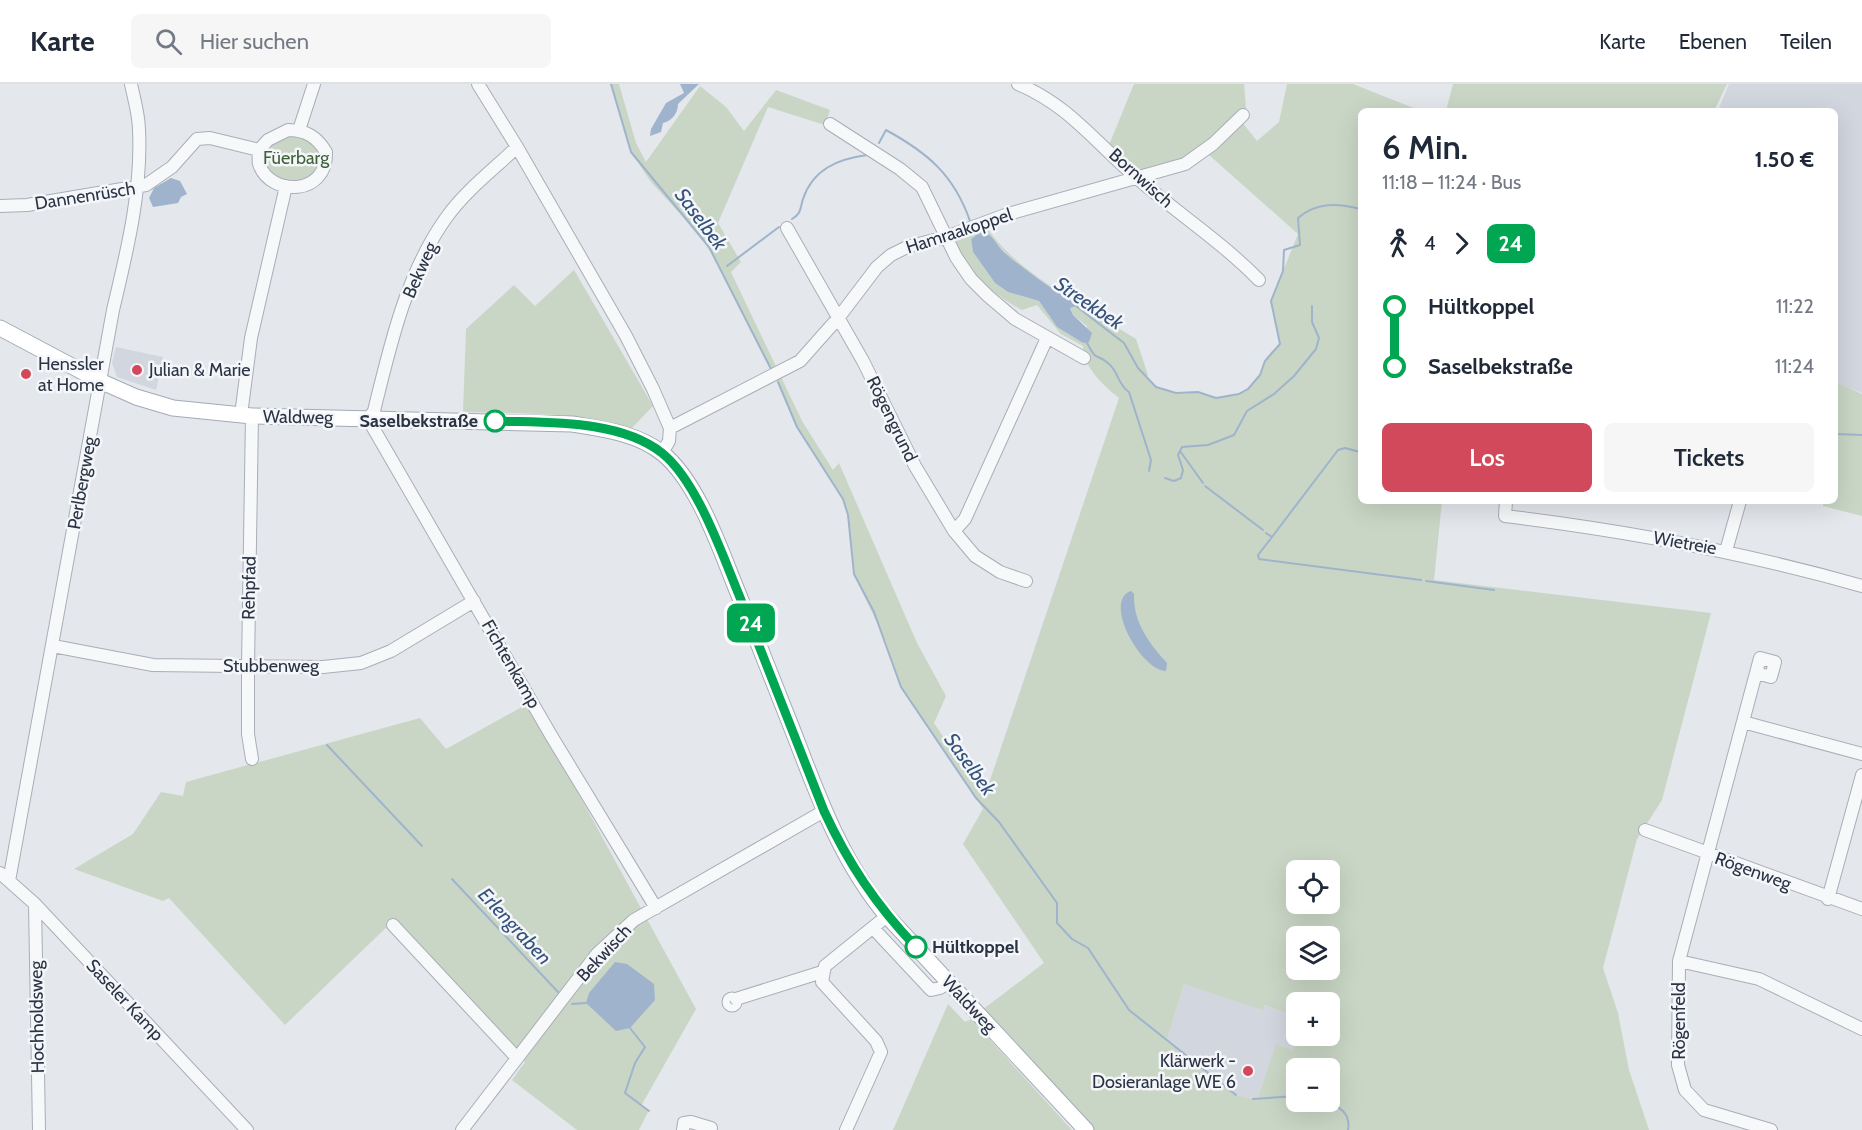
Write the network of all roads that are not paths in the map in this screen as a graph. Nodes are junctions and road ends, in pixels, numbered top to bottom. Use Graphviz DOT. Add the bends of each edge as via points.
graph roads {
  1 [pos="131,84"];
  2 [pos="314,84"];
  3 [pos="478,84"];
  4 [pos="1018,84"];
  5 [pos="1244,115"];
  6 [pos="830,124"];
  7 [pos="299,130"];
  8 [pos="518,147"];
  9 [pos="259,150"];
  10 [pos="1138,178"];
  11 [pos="286,186"];
  12 [pos="137,188"];
  13 [pos="0,206"];
  14 [pos="787,228"];
  15 [pos="946,237"];
  16 [pos="1259,280"];
  17 [pos="839,317"];
  18 [pos="0,328"];
  19 [pos="1047,338"];
  20 [pos="1084,358"];
  21 [pos="100,381"];
  22 [pos="246,416"];
  23 [pos="368,418"];
  24 [pos="670,428"];
  25 [pos="662,453"];
  26 [pos="1506,504"];
  27 [pos="1739,504"];
  28 [pos="954,531"];
  29 [pos="1726,550"];
  30 [pos="1026,581"];
  31 [pos="1862,586"];
  32 [pos="474,602"];
  33 [pos="53,646"];
  34 [pos="248,666"];
  35 [pos="1756,673"];
  36 [pos="1743,722"];
  37 [pos="1862,754"];
  38 [pos="252,759"];
  39 [pos="1862,775"];
  40 [pos="824,811"];
  41 [pos="1645,830"];
  42 [pos="1709,855"];
  43 [pos="4,877"];
  44 [pos="1828,899"];
  45 [pos="35,904"];
  46 [pos="656,908"];
  47 [pos="1862,909"];
  48 [pos="887,916"];
  49 [pos="393,925"];
  50 [pos="873,928"];
  51 [pos="1679,961"];
  52 [pos="822,972"];
  53 [pos="949,982"];
  54 [pos="736,999"];
  55 [pos="1862,1029"];
  56 [pos="517,1058"];
  57 [pos="712,1129"];
  58 [pos="39,1130"];
  59 [pos="247,1130"];
  60 [pos="462,1130"];
  61 [pos="682,1130"];
  62 [pos="846,1130"];
  63 [pos="1086,1130"];
  64 [pos="1771,1130"];
  1 -- 12 [label="street, Perlbergweg" via="140,129"];
  2 -- 7 [label="street"];
  3 -- 8 [label="street"];
  4 -- 10 [label="street, Bornwisch" via="1065,110"];
  5 -- 10 [label="street, Hamraakoppel" via="1192,159"];
  6 -- 15 [label="street" via="916,180 929,196"];
  7 -- 9 [label="street" via="276,134"];
  7 -- 11 [label="street" via="321,144 326,152 325,170 305,187"];
  8 -- 23 [label="street, Bekweg" via="447,217 425,252 392,340 374,411"];
  8 -- 24 [label="street" via="626,336"];
  9 -- 11 [label="street" via="259,164 267,177"];
  9 -- 12 [label="street, Dannenrüsch" via="210,138 197,139 172,166"];
  10 -- 15 [label="street, Hamraakoppel" via="1008,214"];
  10 -- 16 [label="street, Bornwisch"];
  11 -- 22 [label="street, Rehpfad" via="251,338"];
  12 -- 13 [label="street, Dannenrüsch"];
  12 -- 21 [label="street, Perlbergweg"];
  14 -- 17 [label="street, Rögengrund"];
  15 -- 17 [label="street, Hamraakoppel" via="891,255 877,267"];
  15 -- 19 [label="street" via="971,279 988,296 1015,319"];
  17 -- 24 [label="street, Hamraakoppel" via="800,362"];
  17 -- 28 [label="street, Rögengrund" via="915,466"];
  18 -- 21 [label="main road, Waldweg"];
  19 -- 20 [label="street"];
  19 -- 28 [label="street" via="965,519"];
  21 -- 22 [label="main road, Waldweg" via="173,408"];
  21 -- 33 [label="street, Perlbergweg"];
  22 -- 23 [label="main road, Waldweg"];
  22 -- 34 [label="street, Rehpfad"];
  23 -- 25 [label="main road, Waldweg" via="572,424 607,430"];
  23 -- 32 [label="street, Fichtenkamp"];
  24 -- 25 [label="street" via="669,441"];
  25 -- 40 [label="main road, Waldweg" via="687,484 718,542"];
  26 -- 29 [label="street, Wietreie" via="1505,516"];
  27 -- 29 [label="street"];
  28 -- 30 [label="street, Rögengrund" via="975,556 1000,572"];
  29 -- 31 [label="street, Wietreie"];
  32 -- 34 [label="street, Stubbenweg" via="391,651 361,663 324,667"];
  32 -- 46 [label="street, Fichtenkamp"];
  33 -- 34 [label="street, Stubbenweg" via="153,665"];
  33 -- 43 [label="street, Perlbergweg"];
  34 -- 38 [label="street, Rehpfad"];
  35 -- 36 [label="street, Rögenfeld"];
  36 -- 37 [label="street"];
  36 -- 42 [label="street, Rögenfeld"];
  39 -- 44 [label="street"];
  40 -- 46 [label="street, Bekwisch"];
  40 -- 48 [label="main road, Waldweg" via="849,862"];
  41 -- 42 [label="street, Rögenweg"];
  42 -- 44 [label="street, Rögenweg"];
  42 -- 51 [label="street, Rögenfeld"];
  43 -- 45 [label="street, Saseler Kamp"];
  44 -- 47 [label="street, Rögenweg"];
  45 -- 58 [label="street, Hochholdsweg"];
  45 -- 59 [label="street, Saseler Kamp"];
  46 -- 56 [label="street, Bekwisch" via="634,920 597,954"];
  48 -- 50 [label="street"];
  48 -- 53 [label="main road, Waldweg"];
  49 -- 56 [label="street"];
  50 -- 52 [label="street"];
  50 -- 53 [label="street" via="931,990"];
  51 -- 55 [label="street, Rögenfeld" via="1759,979"];
  51 -- 64 [label="street, Rögenfeld" via="1678,1065 1685,1090 1704,1110"];
  52 -- 54 [label="street"];
  52 -- 62 [label="street" via="822,982 880,1047 880,1056"];
  53 -- 63 [label="main road, Waldweg"];
  56 -- 60 [label="street, Bekwisch"];
  57 -- 61 [label="street" via="686,1122"];
}
